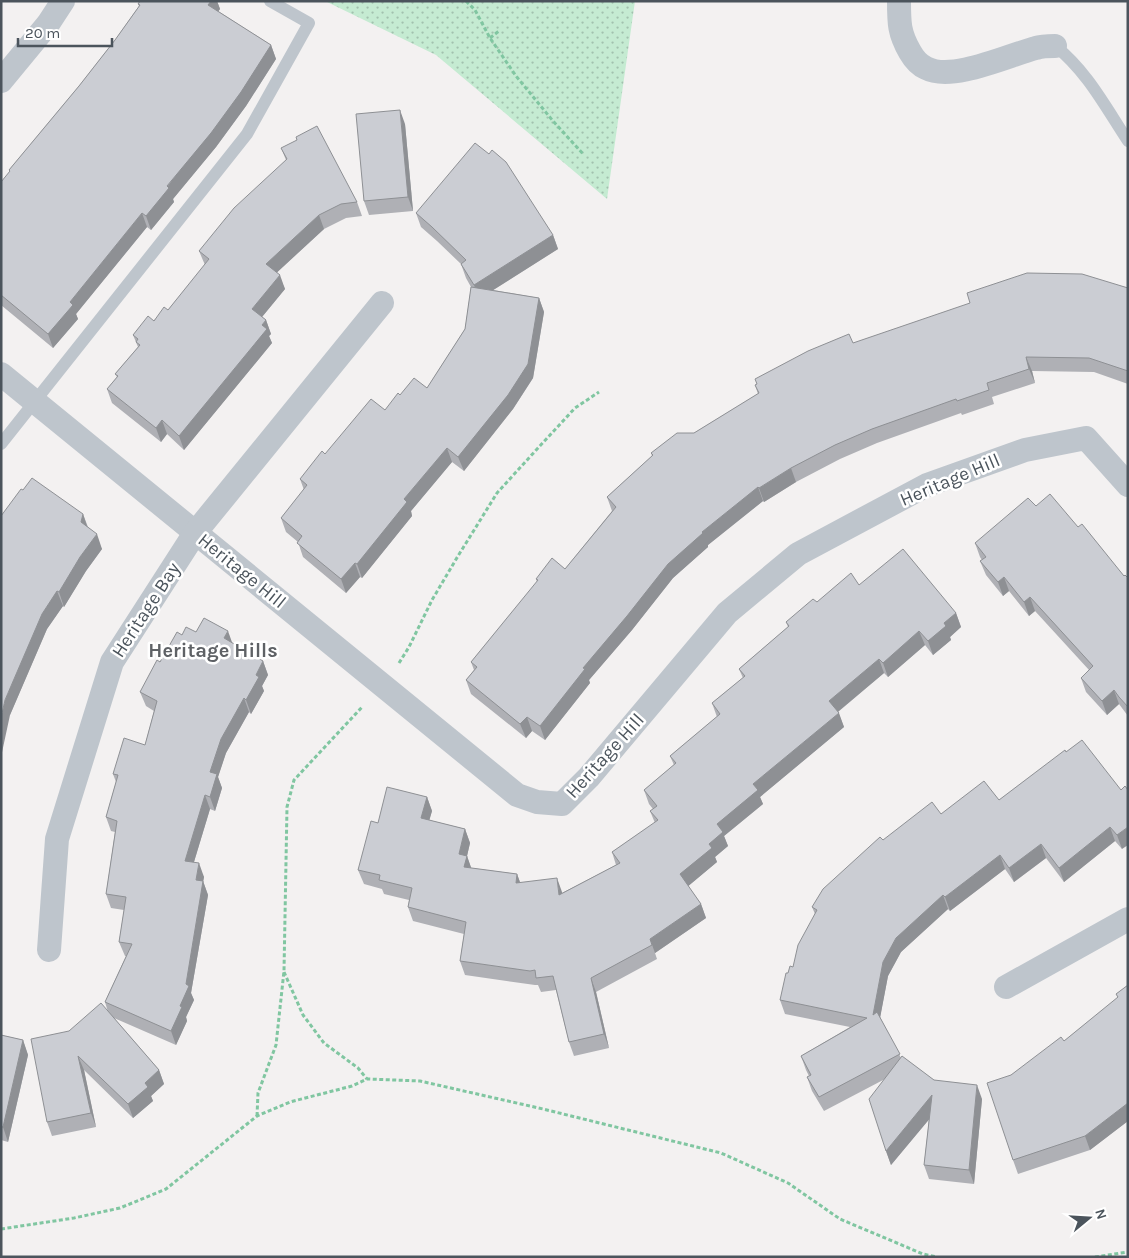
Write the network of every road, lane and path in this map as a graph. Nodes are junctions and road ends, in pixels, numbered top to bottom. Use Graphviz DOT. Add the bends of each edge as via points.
graph roads {
  1 [pos="63,1"];
  2 [pos="270,1"];
  3 [pos="466,1"];
  4 [pos="899,1"];
  5 [pos="499,31"];
  6 [pos="490,38"];
  7 [pos="1055,46"];
  8 [pos="1,81"];
  9 [pos="1128,141"];
  10 [pos="584,155"];
  11 [pos="382,303"];
  12 [pos="1,374"];
  13 [pos="599,392"];
  14 [pos="35,402"];
  15 [pos="1,444"];
  16 [pos="1128,485"];
  17 [pos="195,533"];
  18 [pos="398,666"];
  19 [pos="366,704"];
  20 [pos="1128,919"];
  21 [pos="49,950"];
  22 [pos="284,971"];
  23 [pos="1006,987"];
  24 [pos="367,1079"];
  25 [pos="257,1116"];
  26 [pos="1,1230"];
  27 [pos="1128,1252"];
  28 [pos="937,1257"];
  29 [pos="1095,1257"];
  1 -- 8 [label="street"];
  2 -- 14 [label="lane" via="309,23 247,134"];
  3 -- 6 [label="path" via="475,10"];
  4 -- 7 [label="street" via="903,40 914,60 927,69 940,72 975,68 1039,47"];
  5 -- 6 [label="path"];
  6 -- 10 [label="path" via="516,76"];
  7 -- 9 [label="lane" via="1081,71"];
  11 -- 17 [label="street, Heritage Bay"];
  12 -- 14 [label="street, Heritage Hill"];
  13 -- 18 [label="path" via="575,408 498,493 432,600"];
  14 -- 15 [label="lane"];
  14 -- 17 [label="street, Heritage Hill"];
  16 -- 17 [label="street, Heritage Hill" via="1086,438 1024,450 927,485 798,554 727,613 589,778 562,804 536,802 517,795"];
  17 -- 21 [label="street, Heritage Bay" via="112,662 57,839"];
  19 -- 22 [label="path" via="294,780 287,807"];
  20 -- 23 [label="street"];
  22 -- 24 [label="path" via="303,1015 324,1043 358,1068"];
  22 -- 25 [label="path" via="276,1045 258,1094"];
  24 -- 25 [label="path" via="290,1102"];
  24 -- 28 [label="path" via="420,1081 721,1153 788,1183 840,1219"];
  25 -- 26 [label="path" via="166,1189 120,1208"];
  27 -- 29 [label="path"];
}
